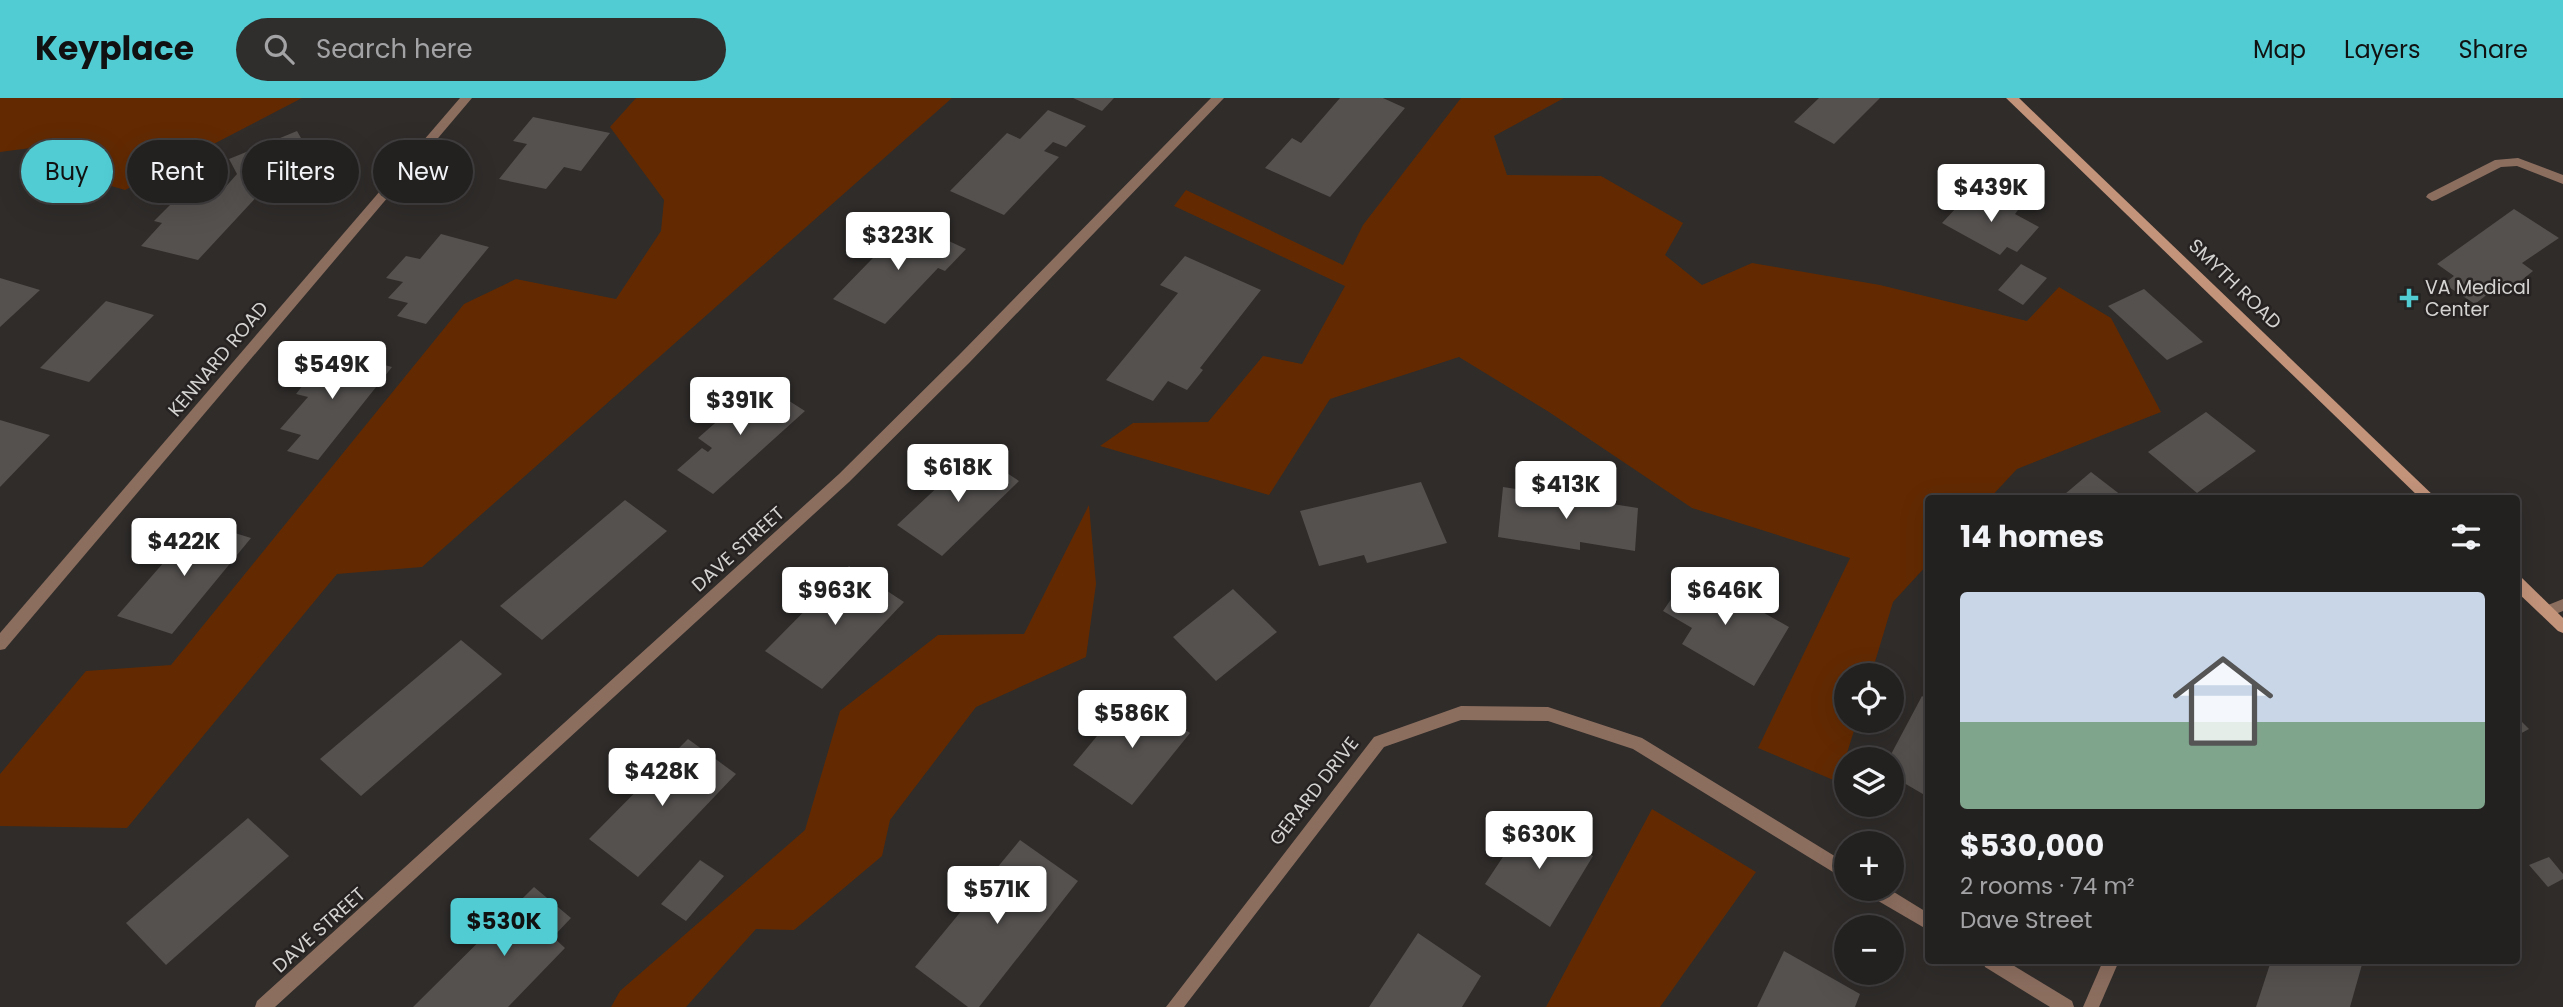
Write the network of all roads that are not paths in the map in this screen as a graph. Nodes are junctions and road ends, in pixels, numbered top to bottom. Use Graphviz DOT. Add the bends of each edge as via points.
graph roads {
  1 [pos="466,98"];
  2 [pos="1218,98"];
  3 [pos="2012,98"];
  4 [pos="2563,180"];
  5 [pos="2432,197"];
  6 [pos="2426,495"];
  7 [pos="2520,585"];
  8 [pos="2563,605"];
  9 [pos="2548,611"];
  10 [pos="2563,627"];
  11 [pos="0,644"];
  12 [pos="1834,865"];
  13 [pos="1894,901"];
  14 [pos="1925,920"];
  15 [pos="1996,964"];
  16 [pos="2110,964"];
  17 [pos="263,1007"];
  18 [pos="1174,1007"];
  19 [pos="2066,1007"];
  20 [pos="2091,1007"];
  1 -- 11 [label="street, KENNARD ROAD"];
  2 -- 17 [label="street, DAVE STREET" via="844,478"];
  3 -- 6 [label="street, SMYTH ROAD"];
  4 -- 5 [label="street" via="2518,162 2499,163"];
  7 -- 9 [label="street"];
  8 -- 9 [label="street"];
  9 -- 10 [label="street"];
  12 -- 18 [label="street, GERARD DRIVE" via="1637,743 1548,714 1461,713 1379,741"];
  13 -- 14 [label="street"];
  15 -- 19 [label="street"];
  16 -- 20 [label="street"];
}
